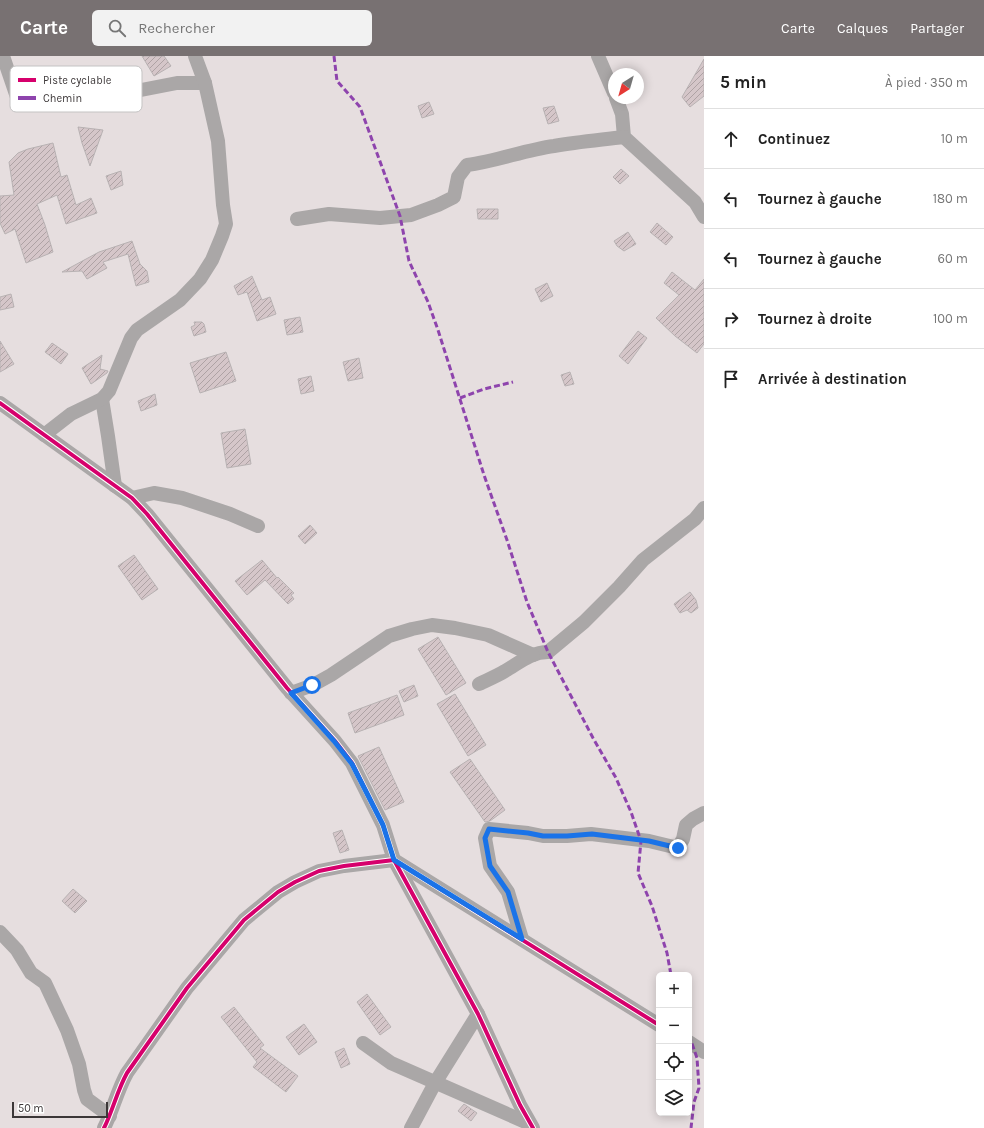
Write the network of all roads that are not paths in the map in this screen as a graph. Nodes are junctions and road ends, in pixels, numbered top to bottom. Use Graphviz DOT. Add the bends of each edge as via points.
graph roads {
  1 [pos="3,56"];
  2 [pos="195,56"];
  3 [pos="598,56"];
  4 [pos="10,77"];
  5 [pos="608,79"];
  6 [pos="205,83"];
  7 [pos="142,90"];
  8 [pos="618,104"];
  9 [pos="624,137"];
  10 [pos="704,217"];
  11 [pos="297,219"];
  12 [pos="102,399"];
  13 [pos="0,403"];
  14 [pos="44,435"];
  15 [pos="115,486"];
  16 [pos="132,498"];
  17 [pos="704,508"];
  18 [pos="258,526"];
  19 [pos="533,654"];
  20 [pos="479,684"];
  21 [pos="291,693"];
  22 [pos="704,812"];
  23 [pos="394,860"];
  24 [pos="0,932"];
  25 [pos="522,939"];
  26 [pos="478,1014"];
  27 [pos="656,1022"];
  28 [pos="363,1043"];
  29 [pos="692,1044"];
  30 [pos="704,1052"];
  31 [pos="435,1083"];
  32 [pos="107,1122"];
  33 [pos="531,1126"];
  34 [pos="411,1128"];
  1 -- 4 [label="street"];
  2 -- 6 [label="street"];
  3 -- 5 [label="street"];
  6 -- 7 [label="street" via="177,83"];
  6 -- 12 [label="street" via="218,141 226,224 212,260 200,279 180,300 137,330 131,338 116,377"];
  8 -- 9 [label="street"];
  9 -- 10 [label="street" via="695,202"];
  9 -- 11 [label="street" via="554,146 482,163 467,164 458,177 454,197 411,215 380,218 329,214"];
  12 -- 14 [label="street" via="71,414"];
  12 -- 15 [label="street"];
  13 -- 14 [label="street"];
  14 -- 15 [label="street"];
  15 -- 16 [label="street"];
  16 -- 18 [label="street" via="154,493 182,498"];
  16 -- 21 [label="street" via="148,514"];
  17 -- 19 [label="street" via="695,519 643,560 584,622 548,652"];
  19 -- 20 [label="street"];
  19 -- 21 [label="street" via="488,635 455,628 432,626 412,629 389,636 331,675"];
  21 -- 23 [label="street" via="352,764 383,825"];
  22 -- 25 [label="street" via="686,825 678,848 649,841 592,834 543,836 489,829 485,838 490,866 508,892"];
  23 -- 25 [label="street"];
  23 -- 26 [label="street"];
  23 -- 32 [label="street" via="319,871 278,892 244,920 187,988 127,1073 119,1087"];
  24 -- 32 [label="street" via="17,950 31,973 45,983 67,1030 79,1064 87,1099"];
  25 -- 27 [label="street"];
  26 -- 31 [label="street"];
  26 -- 33 [label="street"];
  28 -- 31 [label="street" via="391,1063"];
  29 -- 30 [label="street"];
  31 -- 33 [label="street"];
  31 -- 34 [label="street"];
}
